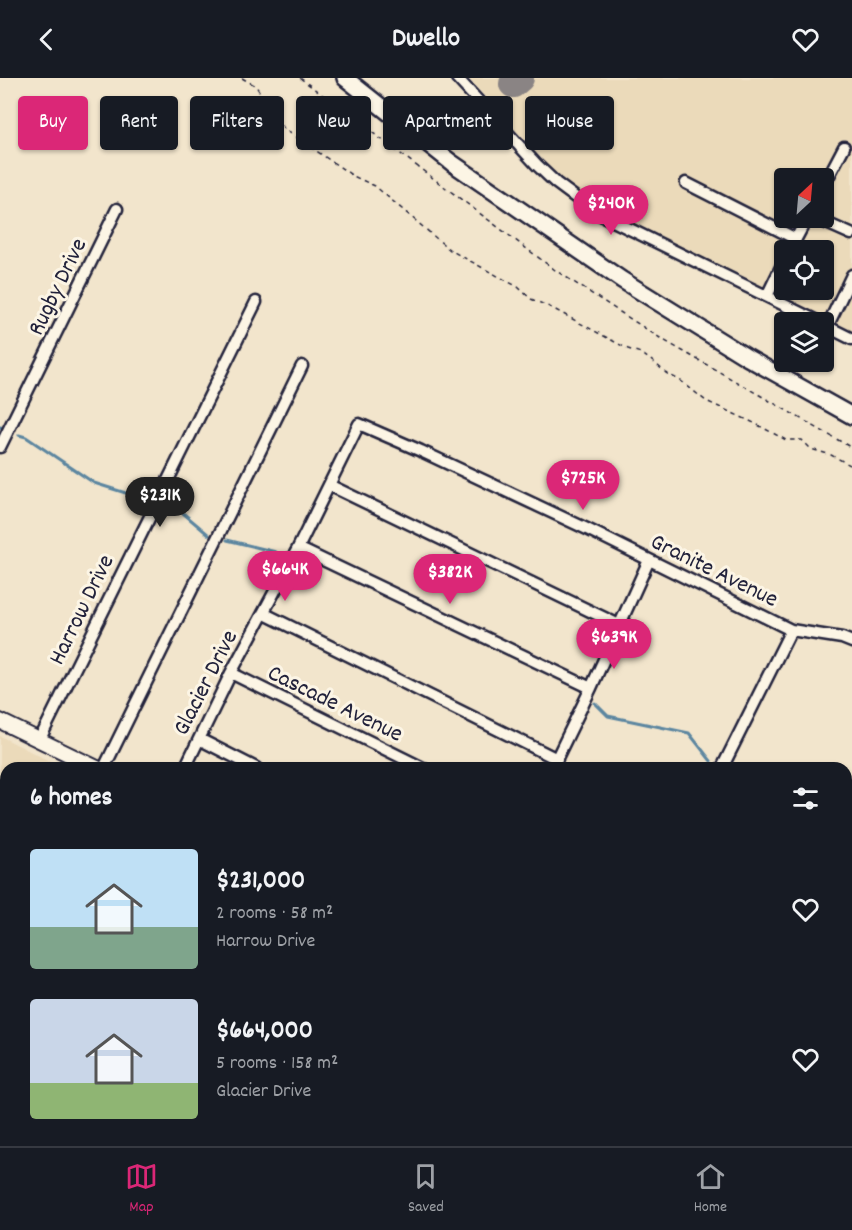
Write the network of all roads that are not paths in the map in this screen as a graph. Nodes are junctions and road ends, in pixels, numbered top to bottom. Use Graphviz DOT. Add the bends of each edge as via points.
graph roads {
  1 [pos="345,78"];
  2 [pos="457,78"];
  3 [pos="844,147"];
  4 [pos="833,168"];
  5 [pos="687,183"];
  6 [pos="117,209"];
  7 [pos="834,226"];
  8 [pos="802,228"];
  9 [pos="851,234"];
  10 [pos="796,239"];
  11 [pos="852,275"];
  12 [pos="774,282"];
  13 [pos="767,296"];
  14 [pos="256,302"];
  15 [pos="798,312"];
  16 [pos="831,312"];
  17 [pos="834,330"];
  18 [pos="852,339"];
  19 [pos="302,366"];
  20 [pos="852,416"];
  21 [pos="360,424"];
  22 [pos="0,447"];
  23 [pos="329,485"];
  24 [pos="298,548"];
  25 [pos="649,560"];
  26 [pos="263,613"];
  27 [pos="620,625"];
  28 [pos="791,630"];
  29 [pos="852,642"];
  30 [pos="231,673"];
  31 [pos="591,688"];
  32 [pos="0,721"];
  33 [pos="199,739"];
  34 [pos="39,741"];
  35 [pos="84,762"];
  36 [pos="107,762"];
  37 [pos="188,762"];
  38 [pos="244,762"];
  39 [pos="411,762"];
  40 [pos="552,762"];
  41 [pos="554,762"];
  42 [pos="725,762"];
  1 -- 20 [label="highway" via="452,163 622,280 748,358"];
  2 -- 13 [label="street" via="537,165 583,204"];
  3 -- 4 [label="street"];
  5 -- 10 [label="street"];
  6 -- 22 [label="street, Rugby Drive"];
  7 -- 9 [label="street"];
  8 -- 10 [label="street"];
  11 -- 16 [label="street"];
  12 -- 13 [label="street"];
  13 -- 15 [label="street"];
  14 -- 34 [label="street, Harrow Drive"];
  17 -- 18 [label="street"];
  19 -- 36 [label="street"];
  21 -- 23 [label="street, Glacier Drive"];
  21 -- 25 [label="street, Granite Avenue"];
  23 -- 24 [label="street, Glacier Drive"];
  23 -- 27 [label="street"];
  24 -- 26 [label="street, Glacier Drive"];
  24 -- 31 [label="street"];
  25 -- 27 [label="street"];
  25 -- 28 [label="street, Granite Avenue"];
  26 -- 30 [label="street, Glacier Drive"];
  26 -- 40 [label="street"];
  27 -- 31 [label="street"];
  28 -- 29 [label="street, Granite Avenue"];
  28 -- 42 [label="street"];
  30 -- 33 [label="street, Glacier Drive"];
  30 -- 39 [label="street, Cascade Avenue"];
  31 -- 41 [label="street"];
  32 -- 34 [label="main road"];
  33 -- 37 [label="street, Glacier Drive"];
  33 -- 38 [label="street"];
  34 -- 35 [label="main road"];
}
